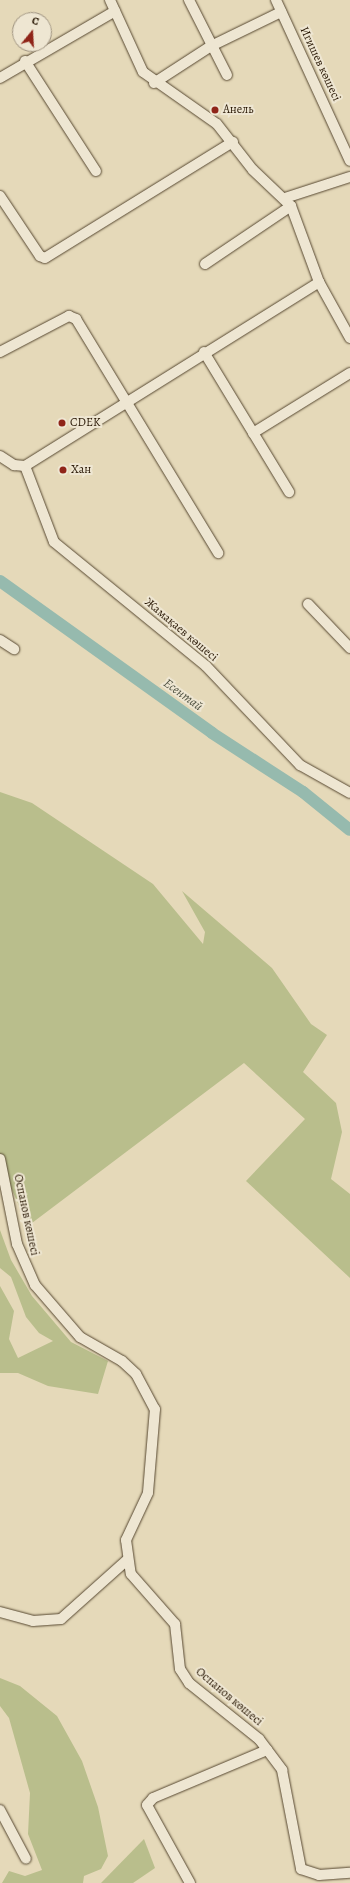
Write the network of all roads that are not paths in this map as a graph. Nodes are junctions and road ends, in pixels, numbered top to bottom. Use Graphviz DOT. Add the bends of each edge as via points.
graph roads {
  1 [pos="110,0"];
  2 [pos="189,0"];
  3 [pos="276,0"];
  4 [pos="115,11"];
  5 [pos="281,12"];
  6 [pos="210,46"];
  7 [pos="25,61"];
  8 [pos="227,75"];
  9 [pos="0,78"];
  10 [pos="154,83"];
  11 [pos="233,142"];
  12 [pos="350,161"];
  13 [pos="96,171"];
  14 [pos="350,177"];
  15 [pos="0,196"];
  16 [pos="288,202"];
  17 [pos="205,264"];
  18 [pos="319,282"];
  19 [pos="350,338"];
  20 [pos="0,352"];
  21 [pos="204,352"];
  22 [pos="350,373"];
  23 [pos="126,404"];
  24 [pos="253,433"];
  25 [pos="0,456"];
  26 [pos="25,466"];
  27 [pos="289,492"];
  28 [pos="218,553"];
  29 [pos="308,604"];
  30 [pos="0,640"];
  31 [pos="350,648"];
  32 [pos="14,649"];
  33 [pos="350,793"];
  34 [pos="0,1159"];
  35 [pos="128,1559"];
  36 [pos="0,1612"];
  37 [pos="267,1750"];
  38 [pos="0,1810"];
  39 [pos="26,1859"];
  40 [pos="350,1873"];
  41 [pos="190,1883"];
  1 -- 4 [label="street"];
  2 -- 6 [label="street"];
  3 -- 5 [label="street, Игишев көшесі"];
  4 -- 7 [label="street"];
  4 -- 10 [label="street" via="143,72"];
  5 -- 6 [label="street"];
  5 -- 12 [label="street, Игишев көшесі"];
  6 -- 8 [label="street"];
  6 -- 10 [label="street"];
  7 -- 9 [label="street"];
  7 -- 13 [label="street"];
  10 -- 11 [label="street" via="204,113"];
  11 -- 15 [label="street" via="45,258 40,256"];
  11 -- 16 [label="street" via="254,170"];
  14 -- 16 [label="street"];
  16 -- 17 [label="street"];
  16 -- 18 [label="street"];
  18 -- 19 [label="street"];
  18 -- 21 [label="street"];
  20 -- 23 [label="street" via="73,316"];
  21 -- 23 [label="street"];
  21 -- 24 [label="street"];
  22 -- 24 [label="street"];
  23 -- 26 [label="street"];
  23 -- 28 [label="street"];
  24 -- 27 [label="street"];
  25 -- 26 [label="street" via="14,465"];
  26 -- 33 [label="street, Жамақаев көшесі" via="54,542 206,666 300,765"];
  29 -- 31 [label="street"];
  30 -- 32 [label="street"];
  34 -- 35 [label="street, Оспанов көшесі" via="17,1244 35,1285 80,1337 122,1361 136,1374 155,1408 148,1493 129,1529"];
  35 -- 36 [label="street" via="61,1619 33,1620"];
  35 -- 37 [label="street, Оспанов көшесі" via="131,1574 175,1624 180,1669 189,1683 235,1717"];
  37 -- 40 [label="street, Оспанов көшесі" via="282,1770 287,1786 296,1853 301,1869 319,1875"];
  37 -- 41 [label="street" via="153,1798 147,1805"];
  38 -- 39 [label="street"];
}
